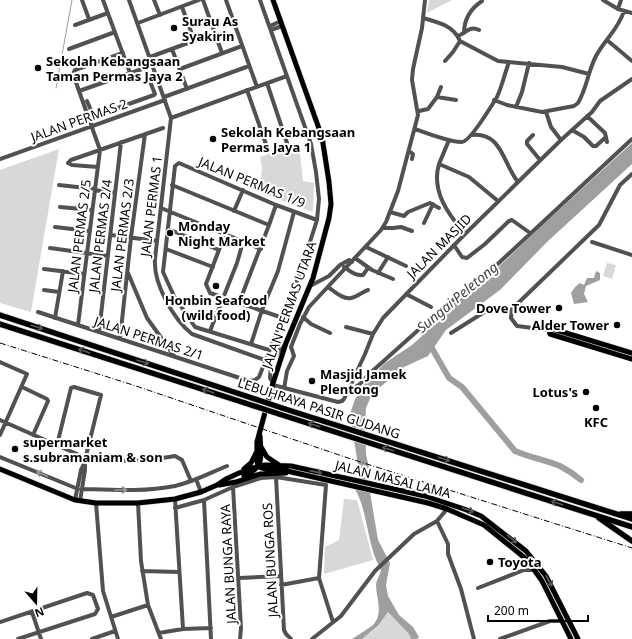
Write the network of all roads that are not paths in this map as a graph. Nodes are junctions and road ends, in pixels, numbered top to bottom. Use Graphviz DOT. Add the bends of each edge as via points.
graph roads {
  1 [pos="82,0"];
  2 [pos="103,0"];
  3 [pos="129,0"];
  4 [pos="154,0"];
  5 [pos="199,0"];
  6 [pos="203,0"];
  7 [pos="226,0"];
  8 [pos="260,0"];
  9 [pos="272,0"];
  10 [pos="425,0"];
  11 [pos="603,0"];
  12 [pos="621,0"];
  13 [pos="482,1"];
  14 [pos="182,7"];
  15 [pos="618,9"];
  16 [pos="624,11"];
  17 [pos="108,13"];
  18 [pos="632,13"];
  19 [pos="160,15"];
  20 [pos="423,18"];
  21 [pos="90,19"];
  22 [pos="138,23"];
  23 [pos="281,24"];
  24 [pos="74,25"];
  25 [pos="270,28"];
  26 [pos="479,30"];
  27 [pos="115,32"];
  28 [pos="215,33"];
  29 [pos="464,33"];
  30 [pos="458,36"];
  31 [pos="194,40"];
  32 [pos="606,40"];
  33 [pos="460,41"];
  34 [pos="242,46"];
  35 [pos="172,48"];
  36 [pos="69,49"];
  37 [pos="123,53"];
  38 [pos="222,53"];
  39 [pos="150,57"];
  40 [pos="445,61"];
  41 [pos="509,62"];
  42 [pos="632,62"];
  43 [pos="529,64"];
  44 [pos="249,66"];
  45 [pos="144,68"];
  46 [pos="180,69"];
  47 [pos="130,73"];
  48 [pos="589,74"];
  49 [pos="287,76"];
  50 [pos="149,79"];
  51 [pos="631,79"];
  52 [pos="266,83"];
  53 [pos="632,85"];
  54 [pos="257,87"];
  55 [pos="441,87"];
  56 [pos="187,89"];
  57 [pos="246,90"];
  58 [pos="79,91"];
  59 [pos="437,97"];
  60 [pos="165,99"];
  61 [pos="456,100"];
  62 [pos="494,100"];
  63 [pos="87,101"];
  64 [pos="123,106"];
  65 [pos="516,107"];
  66 [pos="419,111"];
  67 [pos="126,114"];
  68 [pos="547,115"];
  69 [pos="587,116"];
  70 [pos="171,118"];
  71 [pos="92,127"];
  72 [pos="163,128"];
  73 [pos="415,129"];
  74 [pos="572,130"];
  75 [pos="144,134"];
  76 [pos="533,135"];
  77 [pos="471,136"];
  78 [pos="449,140"];
  79 [pos="561,140"];
  80 [pos="632,140"];
  81 [pos="121,142"];
  82 [pos="287,143"];
  83 [pos="100,150"];
  84 [pos="268,150"];
  85 [pos="409,151"];
  86 [pos="0,159"];
  87 [pos="412,159"];
  88 [pos="540,160"];
  89 [pos="439,164"];
  90 [pos="98,167"];
  91 [pos="632,174"];
  92 [pos="518,182"];
  93 [pos="59,185"];
  94 [pos="172,185"];
  95 [pos="95,190"];
  96 [pos="243,190"];
  97 [pos="115,193"];
  98 [pos="498,201"];
  99 [pos="433,204"];
  100 [pos="276,205"];
  101 [pos="60,207"];
  102 [pos="161,208"];
  103 [pos="439,208"];
  104 [pos="92,210"];
  105 [pos="234,211"];
  106 [pos="170,212"];
  107 [pos="294,212"];
  108 [pos="390,212"];
  109 [pos="317,220"];
  110 [pos="424,223"];
  111 [pos="270,225"];
  112 [pos="55,227"];
  113 [pos="383,228"];
  114 [pos="168,229"];
  115 [pos="89,231"];
  116 [pos="412,231"];
  117 [pos="530,233"];
  118 [pos="225,234"];
  119 [pos="465,234"];
  120 [pos="110,235"];
  121 [pos="131,237"];
  122 [pos="157,241"];
  123 [pos="243,242"];
  124 [pos="592,242"];
  125 [pos="454,245"];
  126 [pos="366,246"];
  127 [pos="50,248"];
  128 [pos="166,249"];
  129 [pos="261,249"];
  130 [pos="219,250"];
  131 [pos="87,253"];
  132 [pos="632,255"];
  133 [pos="108,256"];
  134 [pos="388,257"];
  135 [pos="355,258"];
  136 [pos="352,262"];
  137 [pos="340,265"];
  138 [pos="406,266"];
  139 [pos="213,267"];
  140 [pos="345,268"];
  141 [pos="368,268"];
  142 [pos="44,269"];
  143 [pos="63,272"];
  144 [pos="128,273"];
  145 [pos="378,273"];
  146 [pos="84,274"];
  147 [pos="329,276"];
  148 [pos="313,278"];
  149 [pos="393,279"];
  150 [pos="310,287"];
  151 [pos="328,287"];
  152 [pos="44,290"];
  153 [pos="368,290"];
  154 [pos="59,292"];
  155 [pos="406,294"];
  156 [pos="222,297"];
  157 [pos="239,303"];
  158 [pos="431,307"];
  159 [pos="262,310"];
  160 [pos="512,311"];
  161 [pos="38,312"];
  162 [pos="0,315"];
  163 [pos="303,317"];
  164 [pos="56,318"];
  165 [pos="283,318"];
  166 [pos="0,324"];
  167 [pos="300,324"];
  168 [pos="311,324"];
  169 [pos="78,325"];
  170 [pos="346,327"];
  171 [pos="549,330"];
  172 [pos="99,332"];
  173 [pos="210,332"];
  174 [pos="330,333"];
  175 [pos="451,333"];
  176 [pos="373,334"];
  177 [pos="120,339"];
  178 [pos="251,344"];
  179 [pos="285,345"];
  180 [pos="269,350"];
  181 [pos="632,353"];
  182 [pos="175,357"];
  183 [pos="632,359"];
  184 [pos="265,360"];
  185 [pos="0,362"];
  186 [pos="273,384"];
  187 [pos="22,387"];
  188 [pos="284,389"];
  189 [pos="349,389"];
  190 [pos="0,420"];
  191 [pos="6,423"];
  192 [pos="260,434"];
  193 [pos="0,435"];
  194 [pos="33,435"];
  195 [pos="58,446"];
  196 [pos="261,446"];
  197 [pos="256,451"];
  198 [pos="0,457"];
  199 [pos="86,458"];
  200 [pos="281,465"];
  201 [pos="227,466"];
  202 [pos="258,466"];
  203 [pos="0,468"];
  204 [pos="238,473"];
  205 [pos="297,474"];
  206 [pos="276,477"];
  207 [pos="196,480"];
  208 [pos="191,481"];
  209 [pos="228,483"];
  210 [pos="352,483"];
  211 [pos="217,485"];
  212 [pos="233,487"];
  213 [pos="376,488"];
  214 [pos="80,489"];
  215 [pos="201,492"];
  216 [pos="175,499"];
  217 [pos="78,500"];
  218 [pos="204,500"];
  219 [pos="96,503"];
  220 [pos="138,503"];
  221 [pos="175,508"];
  222 [pos="446,509"];
  223 [pos="615,513"];
  224 [pos="632,514"];
  225 [pos="594,515"];
  226 [pos="632,519"];
  227 [pos="437,521"];
  228 [pos="632,527"];
  229 [pos="632,541"];
  230 [pos="528,561"];
  231 [pos="524,570"];
  232 [pos="534,570"];
  233 [pos="142,571"];
  234 [pos="180,572"];
  235 [pos="281,576"];
  236 [pos="239,578"];
  237 [pos="319,578"];
  238 [pos="281,585"];
  239 [pos="478,588"];
  240 [pos="148,605"];
  241 [pos="557,611"];
  242 [pos="32,612"];
  243 [pos="112,617"];
  244 [pos="550,621"];
  245 [pos="562,621"];
  246 [pos="0,622"];
  247 [pos="333,622"];
  248 [pos="210,628"];
  249 [pos="183,629"];
  250 [pos="116,631"];
  251 [pos="39,632"];
  252 [pos="159,633"];
  253 [pos="18,639"];
  254 [pos="41,639"];
  255 [pos="92,639"];
  256 [pos="118,639"];
  257 [pos="162,639"];
  258 [pos="211,639"];
  259 [pos="240,639"];
  260 [pos="291,639"];
  261 [pos="312,639"];
  262 [pos="474,639"];
  263 [pos="500,639"];
  264 [pos="571,639"];
  265 [pos="578,639"];
  1 -- 21 [label="street"];
  2 -- 17 [label="street"];
  3 -- 22 [label="street, JALAN PERMAS 1"];
  4 -- 19 [label="street"];
  5 -- 14 [label="street"];
  6 -- 28 [label="street"];
  7 -- 34 [label="street"];
  8 -- 25 [label="street"];
  9 -- 23 [label="main road, JALAN PERMAS UTARA"];
  10 -- 20 [label="street"];
  11 -- 15 [label="street"];
  12 -- 15 [label="street"];
  13 -- 29 [label="street" via="473,8 466,20"];
  14 -- 19 [label="street"];
  14 -- 31 [label="street"];
  15 -- 16 [label="street"];
  16 -- 18 [label="street"];
  16 -- 32 [label="street" via="618,25"];
  17 -- 21 [label="street"];
  17 -- 27 [label="street"];
  19 -- 22 [label="street"];
  20 -- 30 [label="street" via="447,26"];
  20 -- 66 [label="street" via="412,80"];
  21 -- 24 [label="street"];
  22 -- 39 [label="street, JALAN PERMAS 1"];
  23 -- 25 [label="street"];
  23 -- 148 [label="main road, JALAN PERMAS UTARA" via="322,137 329,182 329,218"];
  25 -- 49 [label="street"];
  26 -- 29 [label="street" via="474,27"];
  27 -- 36 [label="street"];
  27 -- 37 [label="street"];
  28 -- 31 [label="street"];
  28 -- 38 [label="street"];
  29 -- 30 [label="street"];
  30 -- 33 [label="street"];
  31 -- 35 [label="street"];
  32 -- 42 [label="street"];
  32 -- 48 [label="street"];
  33 -- 40 [label="street"];
  33 -- 41 [label="street" via="494,59"];
  34 -- 38 [label="street"];
  34 -- 44 [label="street"];
  35 -- 39 [label="street"];
  35 -- 46 [label="street"];
  37 -- 47 [label="street"];
  37 -- 58 [label="street" via="74,72"];
  38 -- 46 [label="street"];
  39 -- 60 [label="street, JALAN PERMAS 1"];
  41 -- 43 [label="street"];
  41 -- 62 [label="street"];
  43 -- 48 [label="street" via="562,67"];
  43 -- 65 [label="street"];
  44 -- 54 [label="street"];
  44 -- 56 [label="street, JALAN PERMAS 2"];
  45 -- 47 [label="street"];
  46 -- 56 [label="street"];
  47 -- 58 [label="street"];
  48 -- 68 [label="street" via="578,103"];
  49 -- 52 [label="street"];
  49 -- 109 [label="street" via="311,144 318,182"];
  50 -- 64 [label="street" via="154,94"];
  51 -- 53 [label="street"];
  51 -- 69 [label="street, JALAN MASJID" via="608,94"];
  52 -- 54 [label="street"];
  52 -- 82 [label="street"];
  54 -- 57 [label="street"];
  55 -- 59 [label="street"];
  56 -- 60 [label="street, JALAN PERMAS 2"];
  57 -- 70 [label="street"];
  57 -- 84 [label="street"];
  58 -- 71 [label="street"];
  59 -- 61 [label="street"];
  59 -- 66 [label="street" via="428,109"];
  60 -- 67 [label="street, JALAN PERMAS 2"];
  60 -- 70 [label="street, JALAN PERMAS 1"];
  62 -- 65 [label="street"];
  62 -- 77 [label="street"];
  63 -- 64 [label="street" via="95,116"];
  64 -- 67 [label="street"];
  65 -- 68 [label="street"];
  66 -- 73 [label="street"];
  67 -- 71 [label="street, JALAN PERMAS 2"];
  68 -- 79 [label="street" via="551,127"];
  69 -- 74 [label="street, JALAN MASJID"];
  69 -- 74 [label="street" via="603,131 607,140 593,146"];
  70 -- 102 [label="street, JALAN PERMAS 1"];
  71 -- 83 [label="street"];
  71 -- 86 [label="street, JALAN PERMAS 2"];
  72 -- 75 [label="street"];
  73 -- 78 [label="street"];
  73 -- 85 [label="street"];
  74 -- 79 [label="street, JALAN MASJID"];
  75 -- 81 [label="street"];
  75 -- 121 [label="street, JALAN PERMAS 2/3"];
  76 -- 88 [label="street" via="527,144"];
  77 -- 78 [label="street" via="462,142"];
  77 -- 92 [label="street" via="483,136 496,143 511,174"];
  78 -- 89 [label="street"];
  79 -- 88 [label="street, JALAN MASJID"];
  80 -- 117 [label="street"];
  81 -- 83 [label="street"];
  81 -- 97 [label="street, JALAN PERMAS 2/4"];
  83 -- 90 [label="street, JALAN PERMAS 2/5"];
  83 -- 90 [label="street" via="68,163"];
  85 -- 87 [label="street" via="413,154"];
  85 -- 108 [label="street"];
  88 -- 92 [label="street, JALAN MASJID"];
  89 -- 98 [label="street" via="469,177"];
  89 -- 119 [label="street" via="437,176 440,198 450,216"];
  90 -- 95 [label="street, JALAN PERMAS 2/5"];
  91 -- 160 [label="street" via="620,185 599,225"];
  92 -- 98 [label="street, JALAN MASJID"];
  93 -- 95 [label="street"];
  94 -- 96 [label="street, JALAN PERMAS 1/9" via="175,166 179,163"];
  94 -- 105 [label="street"];
  94 -- 106 [label="street"];
  95 -- 97 [label="street"];
  95 -- 104 [label="street, JALAN PERMAS 2/5"];
  96 -- 100 [label="street, JALAN PERMAS 1/9"];
  96 -- 105 [label="street"];
  97 -- 120 [label="street, JALAN PERMAS 2/4"];
  98 -- 119 [label="street, JALAN MASJID"];
  99 -- 103 [label="street"];
  99 -- 108 [label="street" via="426,204 404,216"];
  99 -- 110 [label="street"];
  100 -- 107 [label="street, JALAN PERMAS 1/9"];
  100 -- 111 [label="street"];
  101 -- 104 [label="street"];
  102 -- 106 [label="street"];
  102 -- 122 [label="street, JALAN PERMAS 1"];
  104 -- 115 [label="street, JALAN PERMAS 2/5"];
  105 -- 111 [label="street"];
  106 -- 114 [label="street"];
  106 -- 118 [label="street"];
  107 -- 109 [label="street, JALAN PERMAS 1/9"];
  107 -- 159 [label="street" via="278,271"];
  108 -- 113 [label="street"];
  109 -- 165 [label="street"];
  111 -- 129 [label="street"];
  112 -- 115 [label="street"];
  113 -- 116 [label="street" via="401,227"];
  113 -- 126 [label="street"];
  114 -- 128 [label="street"];
  114 -- 130 [label="street"];
  115 -- 131 [label="street, JALAN PERMAS 2/5"];
  117 -- 125 [label="street" via="512,220 467,258 462,258"];
  117 -- 189 [label="street" via="488,273 444,307 360,384"];
  118 -- 123 [label="street"];
  118 -- 130 [label="street"];
  119 -- 125 [label="street, JALAN MASJID"];
  120 -- 121 [label="street"];
  120 -- 133 [label="street, JALAN PERMAS 2/4"];
  121 -- 122 [label="street"];
  121 -- 144 [label="street, JALAN PERMAS 2/3"];
  122 -- 184 [label="street, JALAN PERMAS 1" via="154,265 157,279 167,303 187,331"];
  123 -- 129 [label="street"];
  123 -- 156 [label="street"];
  124 -- 132 [label="street"];
  125 -- 155 [label="street, JALAN MASJID"];
  126 -- 134 [label="street"];
  126 -- 135 [label="street"];
  127 -- 131 [label="street"];
  128 -- 139 [label="street"];
  128 -- 173 [label="street" via="164,272 174,296 195,327"];
  129 -- 157 [label="street"];
  130 -- 139 [label="street"];
  131 -- 133 [label="street"];
  131 -- 146 [label="street, JALAN PERMAS 2/5"];
  133 -- 172 [label="street, JALAN PERMAS 2/4"];
  134 -- 138 [label="street"];
  134 -- 145 [label="street"];
  135 -- 136 [label="street"];
  135 -- 141 [label="street"];
  136 -- 137 [label="street" via="346,261"];
  136 -- 140 [label="street"];
  137 -- 140 [label="street"];
  137 -- 147 [label="street"];
  139 -- 156 [label="street" via="206,284 210,293"];
  140 -- 141 [label="street" via="362,275"];
  140 -- 151 [label="street"];
  141 -- 145 [label="street"];
  142 -- 143 [label="street"];
  143 -- 146 [label="street"];
  143 -- 154 [label="street"];
  144 -- 177 [label="street, JALAN PERMAS 2/3"];
  144 -- 182 [label="street" via="147,318"];
  145 -- 149 [label="street"];
  146 -- 169 [label="street, JALAN PERMAS 2/5"];
  147 -- 148 [label="street"];
  147 -- 150 [label="street"];
  148 -- 150 [label="main road, JALAN PERMAS UTARA"];
  150 -- 179 [label="main road, JALAN PERMAS UTARA"];
  151 -- 153 [label="street" via="347,298"];
  151 -- 163 [label="street"];
  152 -- 154 [label="street"];
  154 -- 164 [label="street"];
  155 -- 158 [label="street"];
  155 -- 176 [label="street, JALAN MASJID" via="383,318"];
  156 -- 157 [label="street"];
  156 -- 173 [label="street"];
  157 -- 159 [label="street"];
  159 -- 165 [label="street"];
  159 -- 178 [label="street"];
  160 -- 171 [label="street" via="512,321 517,326"];
  160 -- 175 [label="street" via="486,311"];
  161 -- 164 [label="street, JALAN PERMAS 2/1"];
  162 -- 223 [label="highway, LEBUHRAYA PASIR GUDANG, one-way, bridge" via="282,408"];
  163 -- 167 [label="street"];
  163 -- 168 [label="street"];
  164 -- 169 [label="street, JALAN PERMAS 2/1"];
  165 -- 180 [label="street"];
  225 -- 166 [label="highway, LEBUHRAYA PASIR GUDANG, one-way, bridge"];
  167 -- 168 [label="street"];
  167 -- 188 [label="street" via="291,347 294,356 287,371"];
  168 -- 174 [label="street"];
  169 -- 172 [label="street, JALAN PERMAS 2/1"];
  170 -- 176 [label="street"];
  171 -- 181 [label="main road" via="553,328"];
  171 -- 183 [label="main road" via="550,334"];
  172 -- 177 [label="street, JALAN PERMAS 2/1"];
  173 -- 178 [label="street"];
  176 -- 189 [label="street, JALAN MASJID"];
  177 -- 182 [label="street, JALAN PERMAS 2/1"];
  178 -- 180 [label="street"];
  179 -- 184 [label="street" via="272,360"];
  179 -- 186 [label="main road, JALAN PERMAS UTARA"];
  180 -- 184 [label="street"];
  182 -- 184 [label="street, JALAN PERMAS 2/1" via="249,381 259,377"];
  184 -- 186 [label="street" via="271,365 270,378"];
  185 -- 187 [label="street" via="27,374"];
  186 -- 188 [label="street, JALAN MASJID"];
  186 -- 192 [label="main road, JALAN PERMAS UTARA"];
  187 -- 191 [label="street"];
  187 -- 194 [label="street" via="48,401"];
  188 -- 189 [label="street, JALAN MASJID" via="338,402 344,399"];
  190 -- 191 [label="street"];
  191 -- 193 [label="street"];
  191 -- 194 [label="street"];
  192 -- 196 [label="main road, JALAN PERMAS UTARA"];
  192 -- 197 [label="main road, JALAN PERMAS UTARA"];
  194 -- 195 [label="street"];
  195 -- 199 [label="street"];
  195 -- 199 [label="street" via="71,388 101,395"];
  196 -- 200 [label="main road" via="270,460"];
  196 -- 202 [label="main road, JALAN PERMAS UTARA"];
  197 -- 202 [label="main road, JALAN PERMAS UTARA"];
  197 -- 204 [label="main road" via="252,463"];
  214 -- 198 [label="street, one-way"];
  199 -- 208 [label="street" via="128,461 175,456 182,460"];
  199 -- 214 [label="street"];
  200 -- 202 [label="main road, JALAN MASAI LAMA"];
  200 -- 210 [label="main road, JALAN MASAI LAMA, one-way"];
  201 -- 207 [label="street"];
  202 -- 204 [label="main road, JALAN MASAI LAMA"];
  202 -- 205 [label="main road, JALAN MASAI LAMA"];
  202 -- 209 [label="main road" via="252,472"];
  203 -- 217 [label="main road, JALAN MASAI LAMA"];
  204 -- 211 [label="main road, JALAN MASAI LAMA"];
  205 -- 209 [label="main road" via="265,474"];
  205 -- 210 [label="main road, JALAN MASAI LAMA"];
  206 -- 212 [label="street" via="260,478"];
  206 -- 235 [label="street, JALAN BUNGA ROS"];
  206 -- 237 [label="street" via="326,485"];
  207 -- 208 [label="street"];
  207 -- 215 [label="street"];
  214 -- 208 [label="street, one-way" via="146,490"];
  209 -- 211 [label="main road"];
  210 -- 213 [label="main road, JALAN MASAI LAMA"];
  211 -- 215 [label="main road, JALAN MASAI LAMA"];
  212 -- 218 [label="street"];
  212 -- 236 [label="street, JALAN BUNGA RAYA"];
  213 -- 222 [label="main road, JALAN MASAI LAMA"];
  213 -- 265 [label="main road, JALAN MASAI LAMA, one-way" via="425,496 481,516 526,550 546,576"];
  214 -- 217 [label="street"];
  215 -- 216 [label="main road, JALAN MASAI LAMA"];
  216 -- 220 [label="main road, JALAN MASAI LAMA"];
  216 -- 221 [label="street"];
  217 -- 219 [label="main road, JALAN MASAI LAMA"];
  218 -- 221 [label="street"];
  218 -- 248 [label="street"];
  219 -- 220 [label="main road, JALAN MASAI LAMA"];
  219 -- 243 [label="street" via="104,591"];
  220 -- 233 [label="street"];
  221 -- 234 [label="street"];
  222 -- 227 [label="street"];
  222 -- 230 [label="main road, JALAN MASAI LAMA" via="484,525"];
  223 -- 224 [label="highway"];
  223 -- 226 [label="highway, LEBUHRAYA PASIR GUDANG"];
  225 -- 228 [label="highway, LEBUHRAYA PASIR GUDANG"];
  225 -- 229 [label="highway"];
  227 -- 247 [label="street" via="414,534 375,571 341,616"];
  227 -- 262 [label="street" via="448,544 448,554 461,589"];
  230 -- 231 [label="street"];
  230 -- 232 [label="main road, JALAN MASAI LAMA"];
  231 -- 232 [label="street"];
  231 -- 239 [label="street"];
  232 -- 241 [label="main road, JALAN MASAI LAMA"];
  233 -- 234 [label="street"];
  233 -- 240 [label="street"];
  234 -- 249 [label="street"];
  235 -- 236 [label="street"];
  235 -- 238 [label="street, JALAN BUNGA ROS"];
  236 -- 259 [label="street, JALAN BUNGA RAYA"];
  237 -- 238 [label="street"];
  237 -- 247 [label="street"];
  238 -- 260 [label="street, JALAN BUNGA ROS" via="284,630"];
  240 -- 243 [label="street"];
  240 -- 252 [label="street"];
  241 -- 244 [label="street"];
  241 -- 245 [label="main road, JALAN MASAI LAMA"];
  242 -- 246 [label="street"];
  242 -- 251 [label="street"];
  242 -- 251 [label="street" via="87,593 93,595 98,609 95,614"];
  243 -- 250 [label="street"];
  244 -- 245 [label="street"];
  244 -- 263 [label="street"];
  245 -- 264 [label="main road, JALAN MASAI LAMA"];
  247 -- 261 [label="street"];
  248 -- 249 [label="street"];
  248 -- 258 [label="street"];
  249 -- 252 [label="street"];
  250 -- 255 [label="street"];
  250 -- 256 [label="street"];
  251 -- 253 [label="street"];
  251 -- 254 [label="street"];
  252 -- 257 [label="street"];
}
